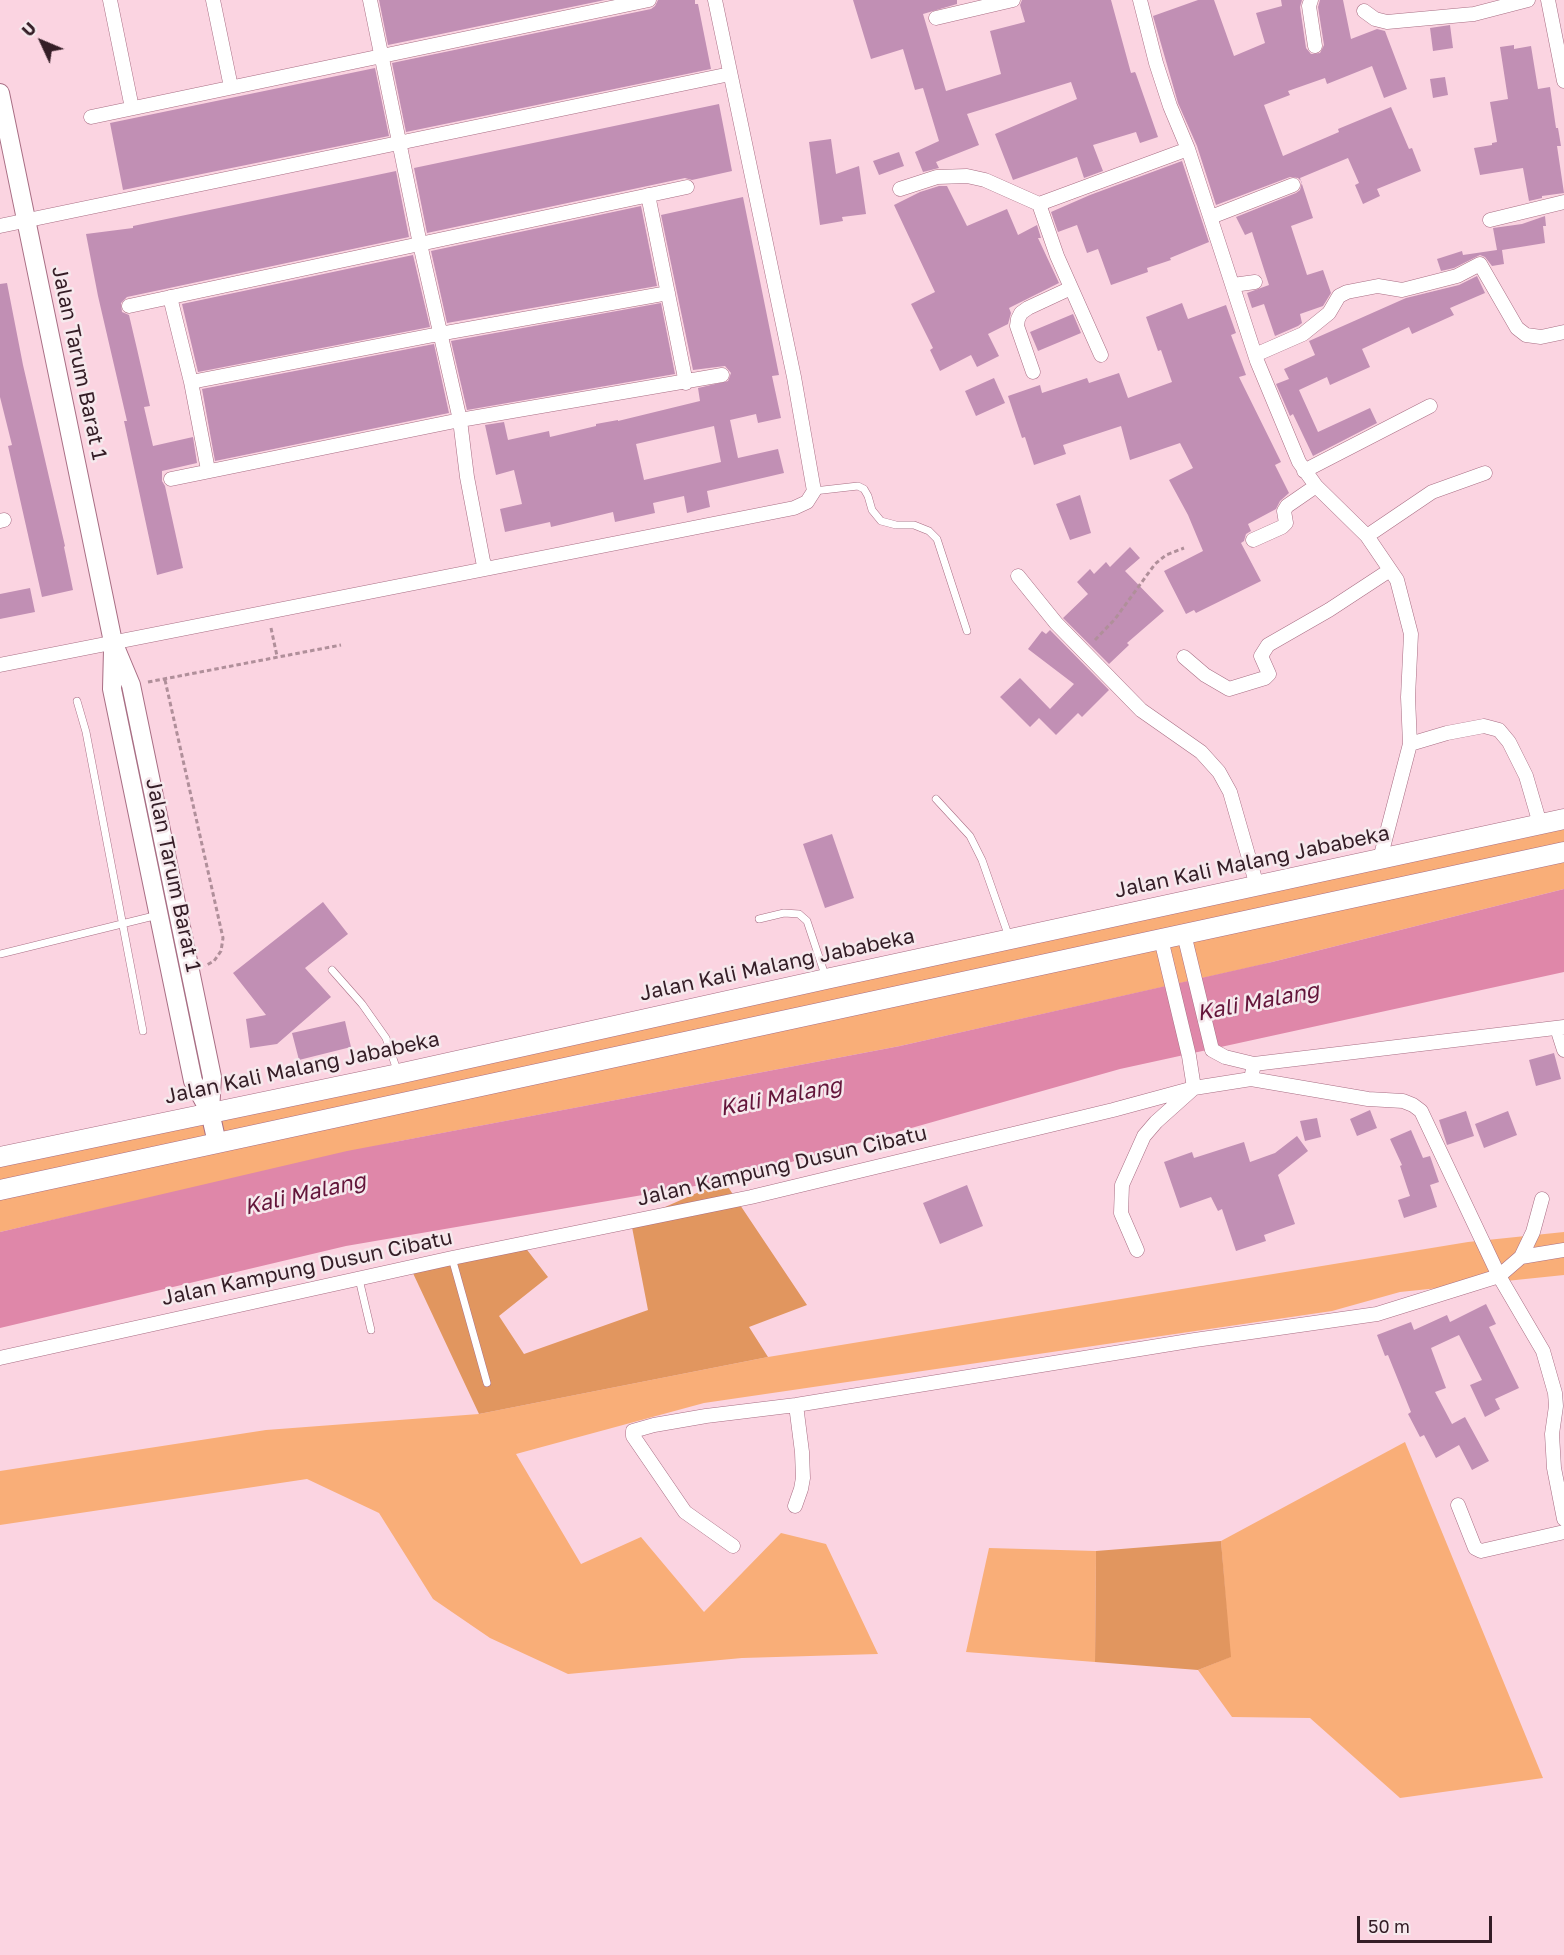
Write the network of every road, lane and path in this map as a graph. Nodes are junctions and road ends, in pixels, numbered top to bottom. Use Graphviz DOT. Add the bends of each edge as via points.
graph roads {
  1 [pos="110,0"];
  2 [pos="213,0"];
  3 [pos="370,0"];
  4 [pos="649,0"];
  5 [pos="715,0"];
  6 [pos="1013,0"];
  7 [pos="1140,0"];
  8 [pos="1311,0"];
  9 [pos="1528,0"];
  10 [pos="1548,0"];
  11 [pos="610,4"];
  12 [pos="1364,11"];
  13 [pos="936,18"];
  14 [pos="1558,23"];
  15 [pos="1315,46"];
  16 [pos="381,56"];
  17 [pos="730,74"];
  18 [pos="1564,81"];
  19 [pos="231,87"];
  20 [pos="0,93"];
  21 [pos="132,108"];
  22 [pos="91,117"];
  23 [pos="399,143"];
  24 [pos="1188,149"];
  25 [pos="1293,185"];
  26 [pos="687,187"];
  27 [pos="900,189"];
  28 [pos="648,195"];
  29 [pos="1564,202"];
  30 [pos="1038,204"];
  31 [pos="1211,217"];
  32 [pos="26,220"];
  33 [pos="1490,220"];
  34 [pos="0,226"];
  35 [pos="420,244"];
  36 [pos="1256,282"];
  37 [pos="1233,285"];
  38 [pos="1071,288"];
  39 [pos="668,293"];
  40 [pos="170,297"];
  41 [pos="129,306"];
  42 [pos="1564,332"];
  43 [pos="439,334"];
  44 [pos="1101,355"];
  45 [pos="1255,355"];
  46 [pos="1033,372"];
  47 [pos="722,375"];
  48 [pos="191,382"];
  49 [pos="686,383"];
  50 [pos="1430,406"];
  51 [pos="460,420"];
  52 [pos="208,470"];
  53 [pos="1304,471"];
  54 [pos="1485,473"];
  55 [pos="171,479"];
  56 [pos="1316,486"];
  57 [pos="814,491"];
  58 [pos="1367,536"];
  59 [pos="1253,540"];
  60 [pos="1184,548"];
  61 [pos="486,568"];
  62 [pos="1390,570"];
  63 [pos="1018,576"];
  64 [pos="267,612"];
  65 [pos="1107,629"];
  66 [pos="967,631"];
  67 [pos="113,642"];
  68 [pos="341,645"];
  69 [pos="277,656"];
  70 [pos="1184,657"];
  71 [pos="0,665"];
  72 [pos="165,680"];
  73 [pos="131,685"];
  74 [pos="77,700"];
  75 [pos="1410,744"];
  76 [pos="936,799"];
  77 [pos="1564,819"];
  78 [pos="1540,824"];
  79 [pos="1564,852"];
  80 [pos="1380,859"];
  81 [pos="1257,886"];
  82 [pos="158,915"];
  83 [pos="759,919"];
  84 [pos="121,922"];
  85 [pos="1184,934"];
  86 [pos="1010,939"];
  87 [pos="1163,948"];
  88 [pos="0,954"];
  89 [pos="332,970"];
  90 [pos="191,974"];
  91 [pos="826,979"];
  92 [pos="1561,1027"];
  93 [pos="143,1031"];
  94 [pos="1564,1050"];
  95 [pos="1254,1064"];
  96 [pos="398,1074"];
  97 [pos="1251,1079"];
  98 [pos="1194,1088"];
  99 [pos="210,1112"];
  100 [pos="217,1143"];
  101 [pos="0,1157"];
  102 [pos="0,1190"];
  103 [pos="1542,1199"];
  104 [pos="1137,1250"];
  105 [pos="1564,1250"];
  106 [pos="1521,1257"];
  107 [pos="452,1258"];
  108 [pos="1499,1276"];
  109 [pos="358,1279"];
  110 [pos="371,1330"];
  111 [pos="0,1358"];
  112 [pos="487,1383"];
  113 [pos="796,1405"];
  114 [pos="1560,1406"];
  115 [pos="1458,1505"];
  116 [pos="795,1506"];
  117 [pos="1564,1519"];
  118 [pos="1564,1532"];
  119 [pos="733,1546"];
  1 -- 21 [label="street"];
  2 -- 19 [label="street"];
  3 -- 16 [label="street"];
  4 -- 11 [label="street"];
  5 -- 17 [label="street"];
  6 -- 13 [label="street"];
  7 -- 24 [label="street" via="1156,63"];
  8 -- 15 [label="street"];
  9 -- 12 [label="street" via="1474,14 1387,22"];
  10 -- 14 [label="street"];
  11 -- 16 [label="street"];
  14 -- 18 [label="street"];
  16 -- 19 [label="street"];
  16 -- 23 [label="street"];
  17 -- 23 [label="street"];
  17 -- 57 [label="street"];
  19 -- 21 [label="street"];
  20 -- 32 [label="street, Jalan Tarum Barat 1"];
  21 -- 22 [label="street"];
  23 -- 32 [label="street"];
  23 -- 35 [label="street"];
  24 -- 30 [label="street"];
  24 -- 31 [label="street"];
  25 -- 31 [label="street"];
  26 -- 28 [label="street"];
  27 -- 30 [label="street" via="937,177 967,176"];
  28 -- 35 [label="street"];
  28 -- 39 [label="street"];
  29 -- 33 [label="street"];
  30 -- 38 [label="street"];
  31 -- 37 [label="street"];
  32 -- 34 [label="street"];
  32 -- 67 [label="street, Jalan Tarum Barat 1"];
  35 -- 40 [label="street"];
  35 -- 43 [label="street"];
  36 -- 37 [label="street"];
  37 -- 45 [label="street"];
  38 -- 44 [label="street"];
  38 -- 46 [label="street" via="1028,308 1018,319"];
  39 -- 43 [label="street"];
  39 -- 49 [label="street"];
  40 -- 41 [label="street"];
  40 -- 48 [label="street"];
  42 -- 45 [label="street" via="1541,337 1526,335 1517,328 1480,264 1457,276 1402,290 1378,286 1347,292 1303,334"];
  43 -- 48 [label="street"];
  43 -- 51 [label="street"];
  45 -- 53 [label="street"];
  47 -- 49 [label="street"];
  48 -- 52 [label="street"];
  49 -- 51 [label="street"];
  50 -- 53 [label="street"];
  51 -- 52 [label="street"];
  51 -- 61 [label="street"];
  52 -- 55 [label="street"];
  53 -- 56 [label="street"];
  54 -- 58 [label="street" via="1432,492"];
  56 -- 58 [label="street"];
  56 -- 59 [label="street" via="1287,506 1282,527"];
  57 -- 61 [label="street" via="807,502 794,508"];
  57 -- 66 [label="lane" via="858,486 864,489 881,521 929,531 937,539"];
  58 -- 62 [label="street"];
  60 -- 65 [label="path" via="1155,564"];
  61 -- 64 [label="street"];
  62 -- 70 [label="street" via="1268,645 1261,656 1269,674 1265,678 1229,689"];
  62 -- 75 [label="street" via="1411,634"];
  63 -- 81 [label="street" via="1056,623 1141,710 1201,752 1219,772 1230,792"];
  64 -- 67 [label="street"];
  64 -- 69 [label="path"];
  67 -- 71 [label="street"];
  67 -- 73 [label="street, Jalan Tarum Barat 1"];
  67 -- 82 [label="street, Jalan Tarum Barat 1" via="112,689"];
  68 -- 69 [label="path"];
  69 -- 72 [label="path"];
  72 -- 73 [label="path"];
  72 -- 90 [label="path" via="223,938 214,961"];
  73 -- 90 [label="street, Jalan Tarum Barat 1"];
  74 -- 84 [label="lane"];
  75 -- 78 [label="street" via="1484,726 1499,730 1526,776"];
  75 -- 80 [label="street"];
  76 -- 86 [label="lane" via="970,836"];
  77 -- 78 [label="main road, Jalan Kali Malang Jababeka"];
  78 -- 80 [label="main road, Jalan Kali Malang Jababeka"];
  79 -- 85 [label="main road"];
  80 -- 81 [label="main road, Jalan Kali Malang Jababeka"];
  81 -- 86 [label="main road, Jalan Kali Malang Jababeka"];
  82 -- 84 [label="lane"];
  82 -- 99 [label="street, Jalan Tarum Barat 1" via="193,1081"];
  83 -- 91 [label="lane" via="784,912 799,914 807,921"];
  84 -- 88 [label="lane"];
  84 -- 93 [label="lane"];
  85 -- 87 [label="main road"];
  85 -- 95 [label="street" via="1212,1050"];
  86 -- 91 [label="main road, Jalan Kali Malang Jababeka"];
  87 -- 98 [label="street"];
  87 -- 100 [label="main road"];
  89 -- 96 [label="lane" via="386,1038"];
  90 -- 99 [label="street, Jalan Tarum Barat 1" via="212,1077"];
  91 -- 96 [label="main road, Jalan Kali Malang Jababeka"];
  92 -- 94 [label="street"];
  92 -- 95 [label="street"];
  95 -- 97 [label="street"];
  96 -- 99 [label="main road, Jalan Kali Malang Jababeka"];
  97 -- 98 [label="street, Jalan Kampung Dusun Cibatu"];
  97 -- 108 [label="street, Jalan Kampung Dusun Cibatu" via="1368,1099 1403,1101 1421,1111"];
  98 -- 104 [label="street" via="1144,1137 1122,1185 1121,1213"];
  98 -- 107 [label="street, Jalan Kampung Dusun Cibatu" via="751,1197"];
  99 -- 100 [label="street, Jalan Tarum Barat 1"];
  99 -- 101 [label="main road, Jalan Kali Malang Jababeka"];
  100 -- 102 [label="main road"];
  103 -- 106 [label="street"];
  105 -- 106 [label="street"];
  106 -- 108 [label="street"];
  107 -- 109 [label="street, Jalan Kampung Dusun Cibatu"];
  107 -- 112 [label="lane"];
  108 -- 113 [label="street" via="1377,1314"];
  108 -- 114 [label="street, Jalan Kampung Dusun Cibatu" via="1542,1351"];
  109 -- 110 [label="lane"];
  109 -- 111 [label="street, Jalan Kampung Dusun Cibatu"];
  113 -- 116 [label="street" via="803,1478"];
  113 -- 119 [label="street" via="706,1416 633,1431 685,1512"];
  114 -- 117 [label="street, Jalan Kampung Dusun Cibatu" via="1552,1434"];
  115 -- 118 [label="street" via="1475,1548 1481,1551"];
}
